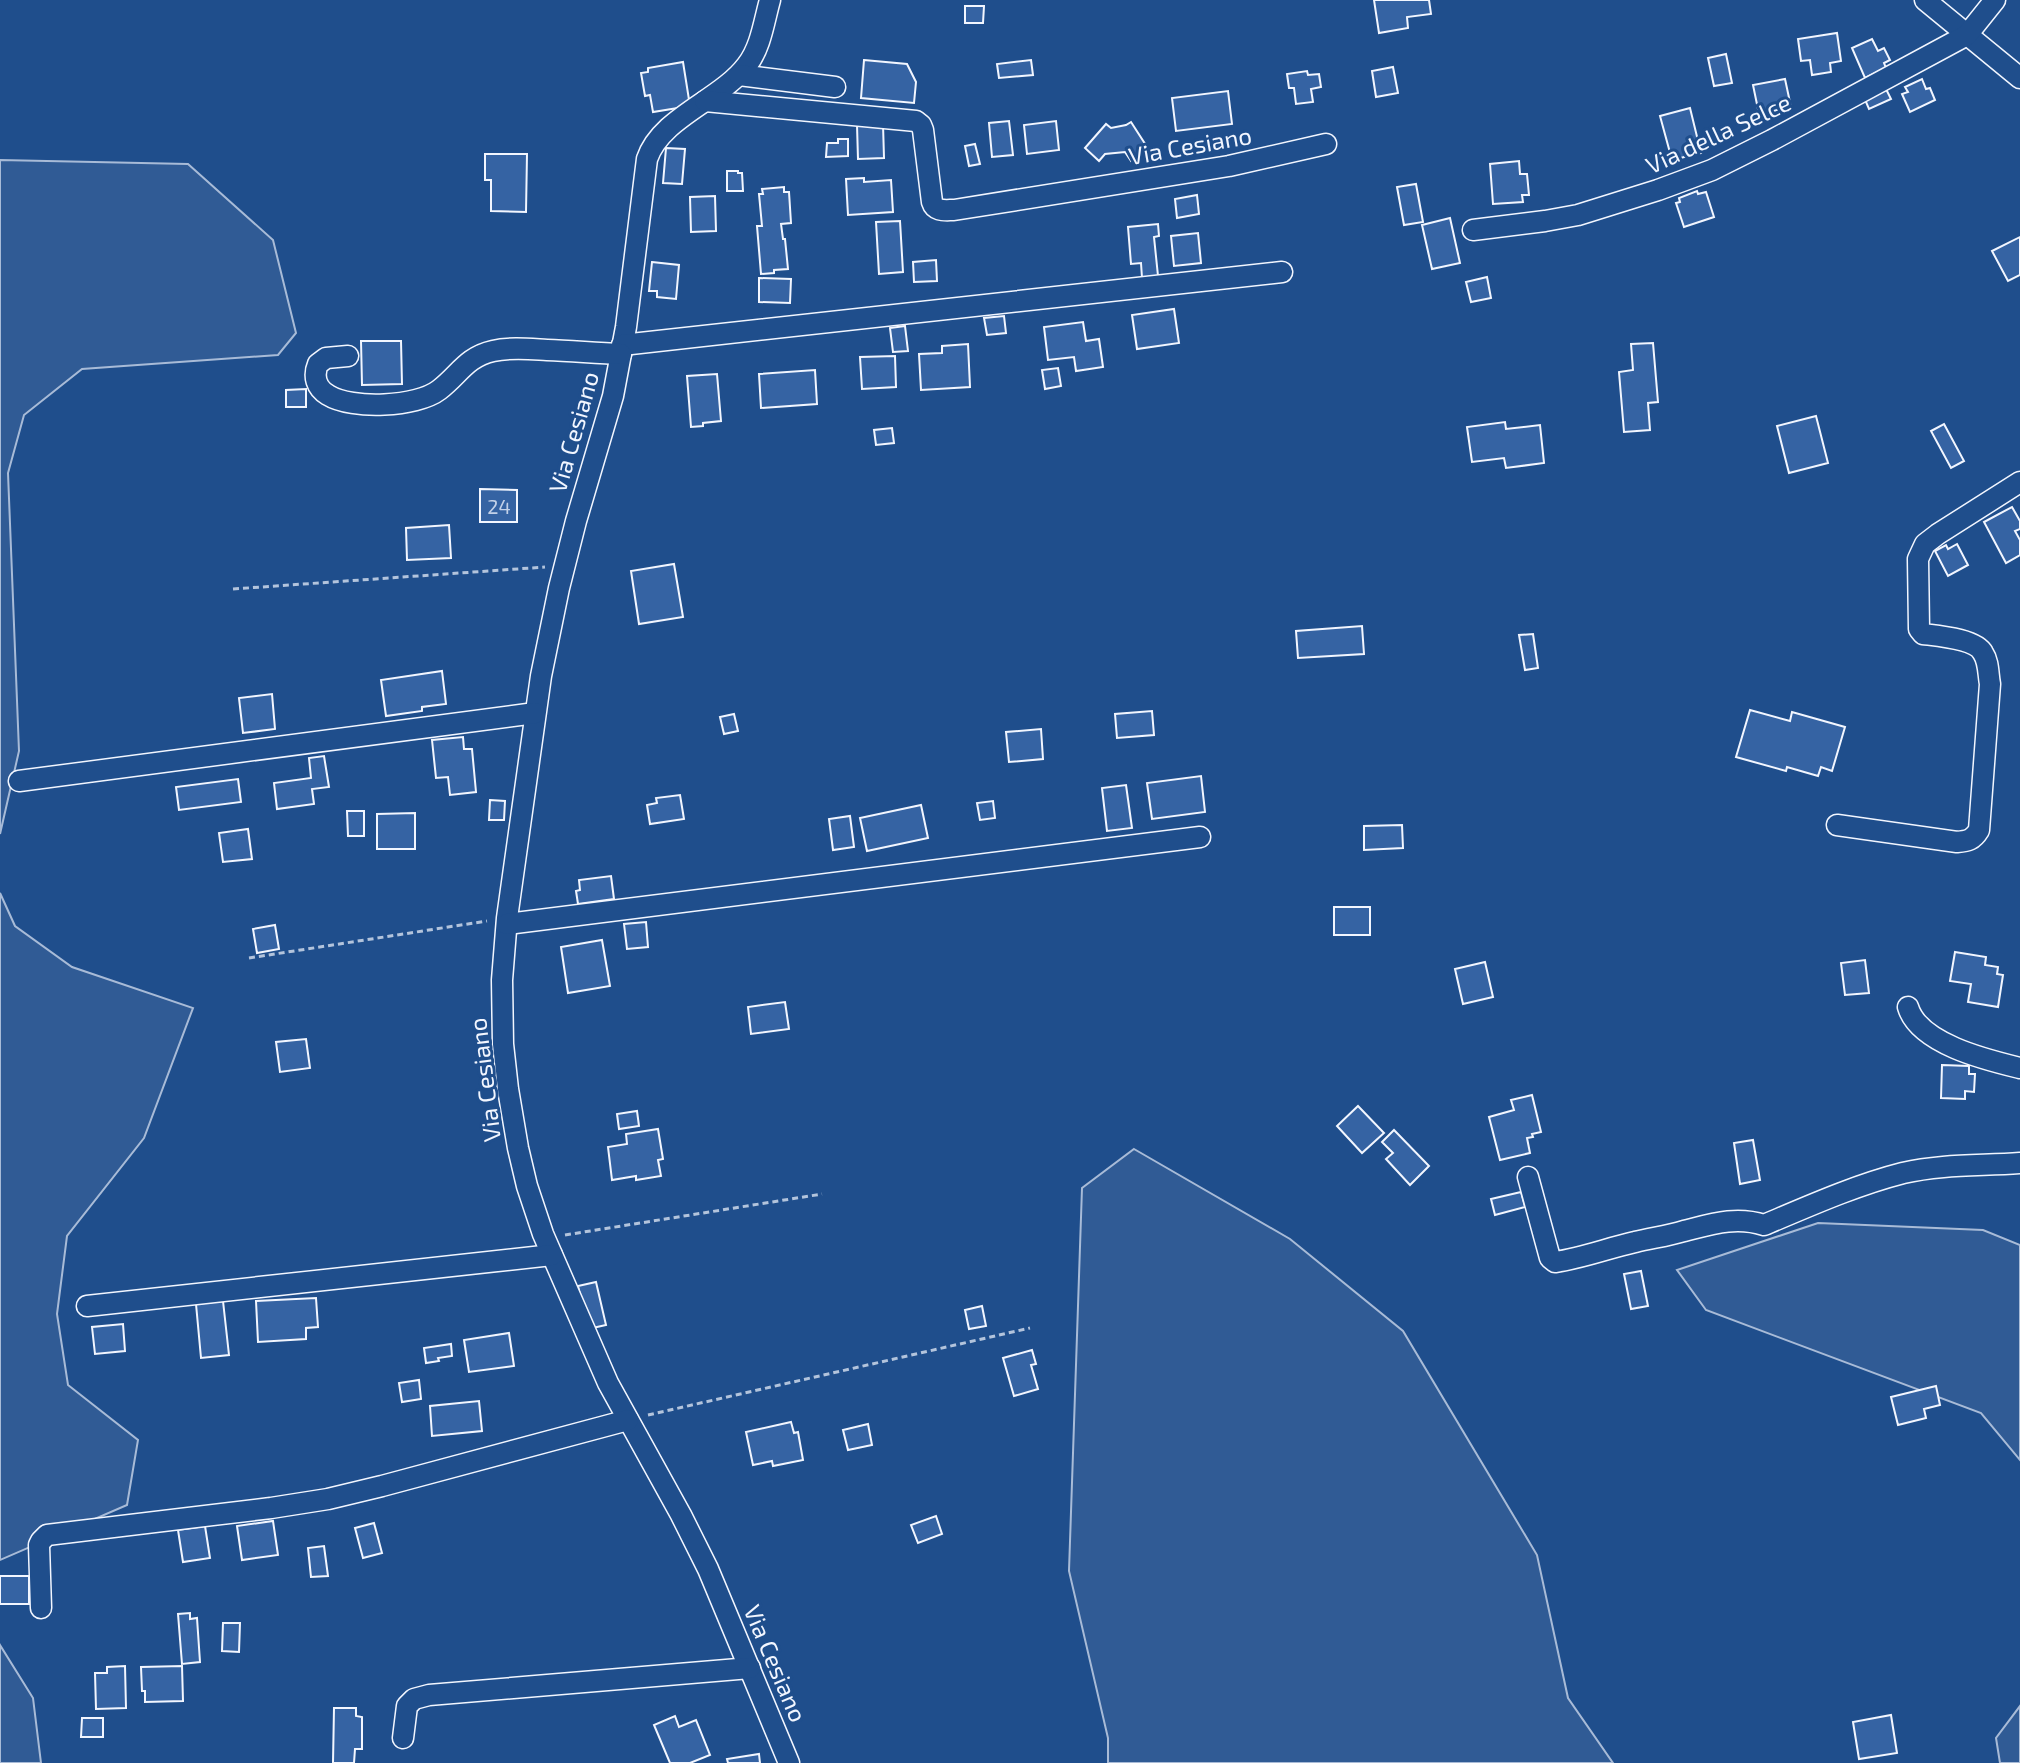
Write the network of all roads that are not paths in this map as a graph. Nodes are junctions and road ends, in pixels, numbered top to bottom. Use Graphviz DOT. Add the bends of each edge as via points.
graph roads {
  1 [pos="770,0"];
  2 [pos="1925,0"];
  3 [pos="1995,0"];
  4 [pos="1967,35"];
  5 [pos="739,75"];
  6 [pos="2020,78"];
  7 [pos="835,87"];
  8 [pos="705,101"];
  9 [pos="1326,144"];
  10 [pos="1473,230"];
  11 [pos="1282,272"];
  12 [pos="622,350"];
  13 [pos="348,356"];
  14 [pos="2020,482"];
  15 [pos="535,713"];
  16 [pos="19,781"];
  17 [pos="1837,825"];
  18 [pos="1200,837"];
  19 [pos="507,921"];
  20 [pos="1908,1007"];
  21 [pos="2020,1068"];
  22 [pos="2020,1163"];
  23 [pos="1528,1177"];
  24 [pos="548,1247"];
  25 [pos="87,1306"];
  26 [pos="628,1420"];
  27 [pos="41,1608"];
  28 [pos="750,1668"];
  29 [pos="403,1738"];
  30 [pos="789,1763"];
  1 -- 5 [label="street, Via Cesiano" via="756,50"];
  2 -- 4 [label="street"];
  3 -- 4 [label="street"];
  4 -- 6 [label="street"];
  4 -- 10 [label="street, Via della Selce" via="1688,180 1569,217"];
  5 -- 7 [label="street"];
  5 -- 8 [label="street, Via Cesiano"];
  8 -- 9 [label="street, Via Cesiano" via="916,121 923,130 932,202 941,210 1229,166"];
  8 -- 12 [label="street, Via Cesiano" via="667,130 649,154"];
  11 -- 12 [label="street"];
  12 -- 13 [label="street" via="493,351 465,364 423,398 379,403 348,403 319,388 315,373 321,360"];
  12 -- 15 [label="street, Via Cesiano" via="564,566"];
  14 -- 17 [label="street" via="1938,534 1918,559 1919,629 1971,643 1982,649 1987,663 1990,684 1979,830 1974,838 1957,842"];
  15 -- 16 [label="street"];
  15 -- 19 [label="street, Via Cesiano"];
  18 -- 19 [label="street"];
  19 -- 24 [label="street, Via Cesiano" via="501,1013 505,1068 522,1165"];
  20 -- 21 [label="street" via="1916,1021 1950,1046"];
  22 -- 23 [label="street" via="1904,1173 1764,1225 1716,1222 1555,1262"];
  24 -- 25 [label="street"];
  24 -- 26 [label="street, Via Cesiano"];
  26 -- 27 [label="street" via="328,1499 47,1535 39,1545"];
  26 -- 28 [label="street, Via Cesiano" via="699,1551"];
  28 -- 29 [label="street" via="429,1695 407,1706"];
  28 -- 30 [label="street, Via Cesiano"];
}
